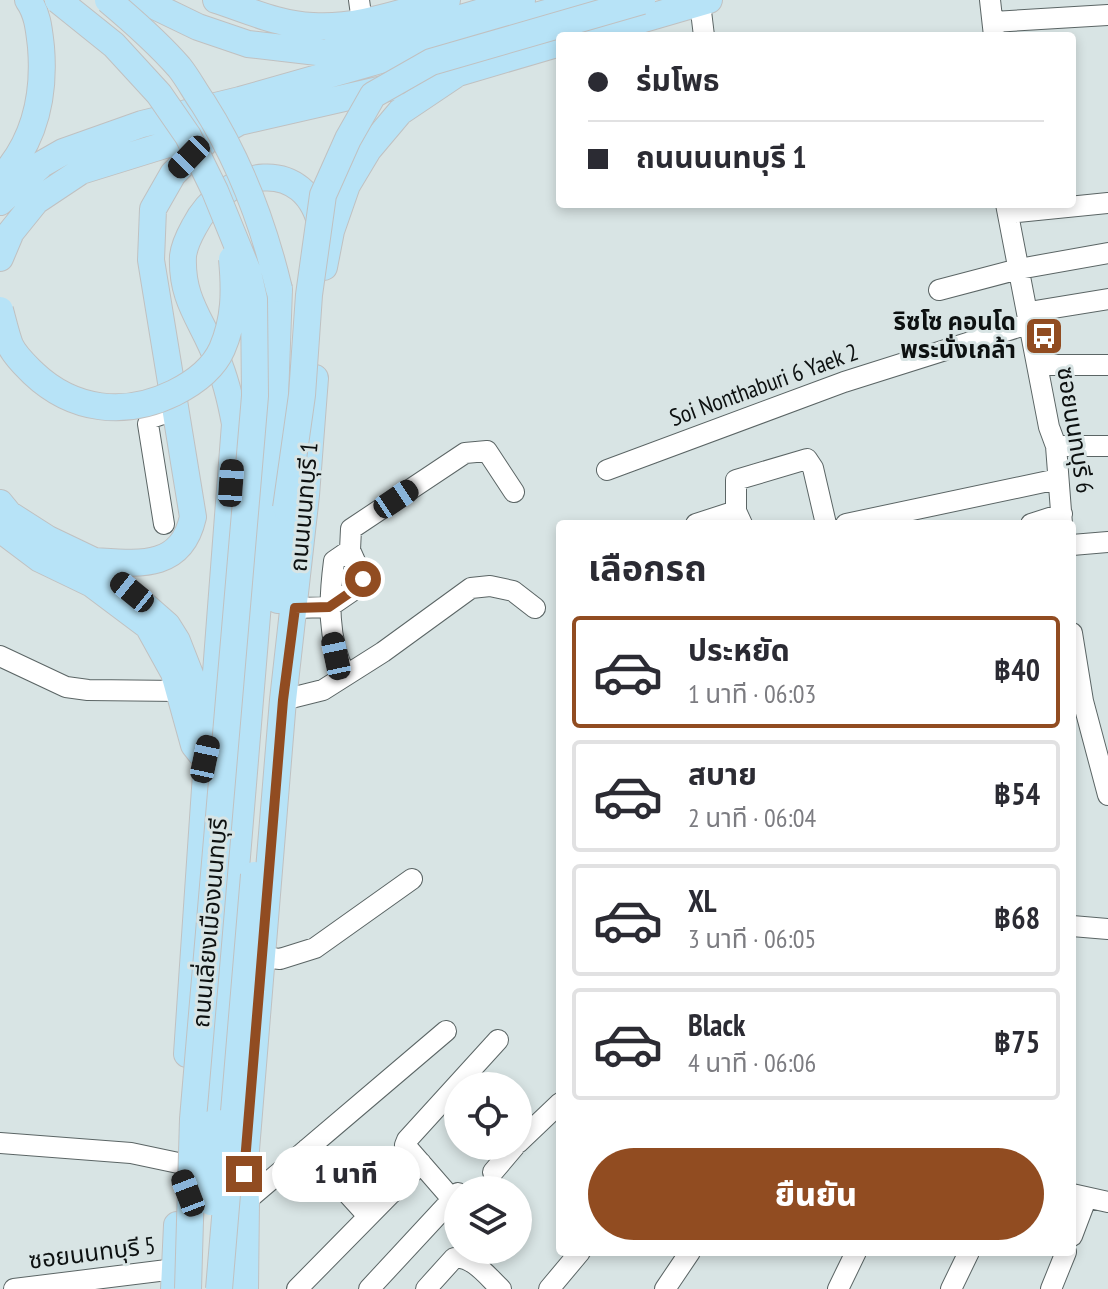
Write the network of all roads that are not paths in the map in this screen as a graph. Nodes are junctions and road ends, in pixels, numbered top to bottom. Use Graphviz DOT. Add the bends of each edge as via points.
graph roads {
  1 [pos="28,0"];
  2 [pos="58,0"];
  3 [pos="108,0"];
  4 [pos="142,0"];
  5 [pos="216,0"];
  6 [pos="447,0"];
  7 [pos="522,0"];
  8 [pos="592,0"];
  9 [pos="990,0"];
  10 [pos="644,1"];
  11 [pos="705,2"];
  12 [pos="360,11"];
  13 [pos="1108,15"];
  14 [pos="993,29"];
  15 [pos="599,32"];
  16 [pos="704,32"];
  17 [pos="556,44"];
  18 [pos="458,73"];
  19 [pos="239,122"];
  20 [pos="0,179"];
  21 [pos="0,202"];
  22 [pos="1108,203"];
  23 [pos="1076,205"];
  24 [pos="1008,208"];
  25 [pos="230,224"];
  26 [pos="1108,253"];
  27 [pos="325,257"];
  28 [pos="0,258"];
  29 [pos="1019,269"];
  30 [pos="279,289"];
  31 [pos="939,290"];
  32 [pos="1108,299"];
  33 [pos="0,310"];
  34 [pos="1030,318"];
  35 [pos="1039,365"];
  36 [pos="1108,365"];
  37 [pos="177,409"];
  38 [pos="1056,446"];
  39 [pos="1108,446"];
  40 [pos="607,470"];
  41 [pos="1058,479"];
  42 [pos="514,492"];
  43 [pos="0,503"];
  44 [pos="286,508"];
  45 [pos="739,517"];
  46 [pos="1062,519"];
  47 [pos="825,520"];
  48 [pos="865,520"];
  49 [pos="164,524"];
  50 [pos="0,529"];
  51 [pos="1108,542"];
  52 [pos="1076,545"];
  53 [pos="350,550"];
  54 [pos="94,561"];
  55 [pos="329,607"];
  56 [pos="295,608"];
  57 [pos="535,608"];
  58 [pos="0,656"];
  59 [pos="345,674"];
  60 [pos="1076,674"];
  61 [pos="179,691"];
  62 [pos="283,700"];
  63 [pos="211,728"];
  64 [pos="1101,742"];
  65 [pos="205,759"];
  66 [pos="1108,795"];
  67 [pos="412,879"];
  68 [pos="1076,926"];
  69 [pos="1108,929"];
  70 [pos="262,957"];
  71 [pos="446,1031"];
  72 [pos="498,1040"];
  73 [pos="556,1107"];
  74 [pos="532,1130"];
  75 [pos="0,1143"];
  76 [pos="307,1149"];
  77 [pos="503,1160"];
  78 [pos="421,1163"];
  79 [pos="181,1168"];
  80 [pos="493,1172"];
  81 [pos="244,1174"];
  82 [pos="444,1185"];
  83 [pos="1079,1196"];
  84 [pos="246,1201"];
  85 [pos="1108,1202"];
  86 [pos="444,1208"];
  87 [pos="368,1216"];
  88 [pos="577,1256"];
  89 [pos="687,1256"];
  90 [pos="854,1256"];
  91 [pos="967,1256"];
  92 [pos="1064,1256"];
  93 [pos="179,1282"];
  94 [pos="14,1289"];
  95 [pos="208,1289"];
  96 [pos="219,1289"];
  97 [pos="245,1289"];
  98 [pos="297,1289"];
  99 [pos="369,1289"];
  100 [pos="426,1289"];
  101 [pos="501,1289"];
  102 [pos="549,1289"];
  103 [pos="665,1289"];
  104 [pos="838,1289"];
  105 [pos="951,1289"];
  106 [pos="1051,1289"];
  1 -- 20 [label="main road" via="35,10 44,76 39,112 13,165"];
  2 -- 25 [label="main road, ถนนเลี่ยงเมืองนนทบุรี, bridge" via="114,45 159,94 188,136"];
  3 -- 30 [label="main road, bridge" via="180,69 215,122 244,176"];
  4 -- 7 [label="main road" via="248,44 326,53"];
  5 -- 12 [label="main road" via="315,27"];
  6 -- 12 [label="main road"];
  8 -- 21 [label="main road" via="142,124 63,152"];
  9 -- 14 [label="street"];
  10 -- 44 [label="main road, bridge" via="431,62 373,95 323,195"];
  11 -- 15 [label="main road"];
  11 -- 16 [label="street"];
  13 -- 14 [label="street"];
  17 -- 18 [label="main road, ถนนนนทบุรี 1"];
  18 -- 19 [label="main road"];
  18 -- 27 [label="main road, ถนนนนทบุรี 1" via="400,112 368,150 347,185"];
  19 -- 28 [label="main road" via="81,171 36,201 11,232"];
  19 -- 37 [label="main road" via="206,141 173,174 153,209 151,260"];
  22 -- 23 [label="street"];
  24 -- 29 [label="street, ซอยนนทบุรี 6"];
  25 -- 33 [label="main road, bridge" via="234,313 221,352 194,383 163,398 109,409 62,395 41,381 11,347"];
  25 -- 93 [label="main road, ถนนเลี่ยงเมืองนนทบุรี, bridge" via="254,299 255,396"];
  26 -- 29 [label="street"];
  27 -- 56 [label="main road, ถนนนนทบุรี 1"];
  27 -- 63 [label="main road" via="316,205 280,177 253,177 228,188 200,215 183,254 187,298 217,357 235,424"];
  29 -- 31 [label="street"];
  29 -- 34 [label="street, ซอยนนทบุรี 6"];
  30 -- 44 [label="main road, bridge" via="294,398"];
  30 -- 95 [label="main road, ถนนเลี่ยงเมืองนนทบุรี, bridge" via="275,398 215,1122"];
  32 -- 34 [label="street, Soi Nonthaburi 6 Yaek 2"];
  34 -- 35 [label="street, ซอยนนทบุรี 6"];
  34 -- 40 [label="street, Soi Nonthaburi 6 Yaek 2"];
  35 -- 36 [label="street"];
  35 -- 38 [label="street, ซอยนนทบุรี 6"];
  37 -- 49 [label="street" via="148,424"];
  37 -- 54 [label="main road" via="193,517 182,546 160,558"];
  38 -- 39 [label="street"];
  38 -- 41 [label="street, ซอยนนทบุรี 6"];
  41 -- 46 [label="street, ซอยนนทบุรี 6"];
  41 -- 48 [label="street"];
  42 -- 53 [label="street" via="487,451 465,453 351,529"];
  43 -- 54 [label="main road" via="48,539"];
  44 -- 96 [label="main road, bridge"];
  45 -- 47 [label="street" via="736,480 807,459"];
  50 -- 61 [label="main road" via="40,559 92,584 148,626"];
  51 -- 52 [label="street"];
  53 -- 55 [label="street" via="334,561"];
  53 -- 55 [label="street" via="361,585"];
  54 -- 63 [label="main road" via="167,625"];
  55 -- 56 [label="street"];
  55 -- 59 [label="street" via="336,656"];
  56 -- 62 [label="main road, ถนนนนทบุรี 1"];
  57 -- 59 [label="street" via="513,591 471,588"];
  58 -- 61 [label="street" via="66,687"];
  59 -- 62 [label="street" via="323,690"];
  60 -- 64 [label="street"];
  61 -- 65 [label="main road" via="194,745"];
  62 -- 70 [label="main road, ถนนนนทบุรี 1"];
  63 -- 65 [label="main road"];
  64 -- 66 [label="street"];
  65 -- 79 [label="main road"];
  67 -- 70 [label="street" via="315,948 280,959"];
  68 -- 69 [label="street"];
  70 -- 81 [label="main road, ถนนนนทบุรี 1"];
  71 -- 76 [label="street"];
  72 -- 78 [label="street" via="407,1140 407,1149"];
  73 -- 74 [label="street"];
  75 -- 79 [label="street" via="131,1153"];
  76 -- 84 [label="street"];
  76 -- 87 [label="street"];
  77 -- 80 [label="street"];
  78 -- 82 [label="street"];
  78 -- 87 [label="street"];
  79 -- 81 [label="main road" via="188,1193 208,1203 224,1198"];
  79 -- 93 [label="main road"];
  81 -- 84 [label="main road, ถนนนนทบุรี 1"];
  83 -- 85 [label="street"];
  84 -- 97 [label="main road, ถนนนนทบุรี 1"];
  86 -- 99 [label="street"];
  87 -- 98 [label="street"];
  88 -- 102 [label="street"];
  89 -- 103 [label="street"];
  90 -- 104 [label="street"];
  91 -- 105 [label="street"];
  92 -- 106 [label="street"];
  93 -- 94 [label="street, ซอยนนทบุรี 5"];
  100 -- 101 [label="street" via="461,1257"];
}
